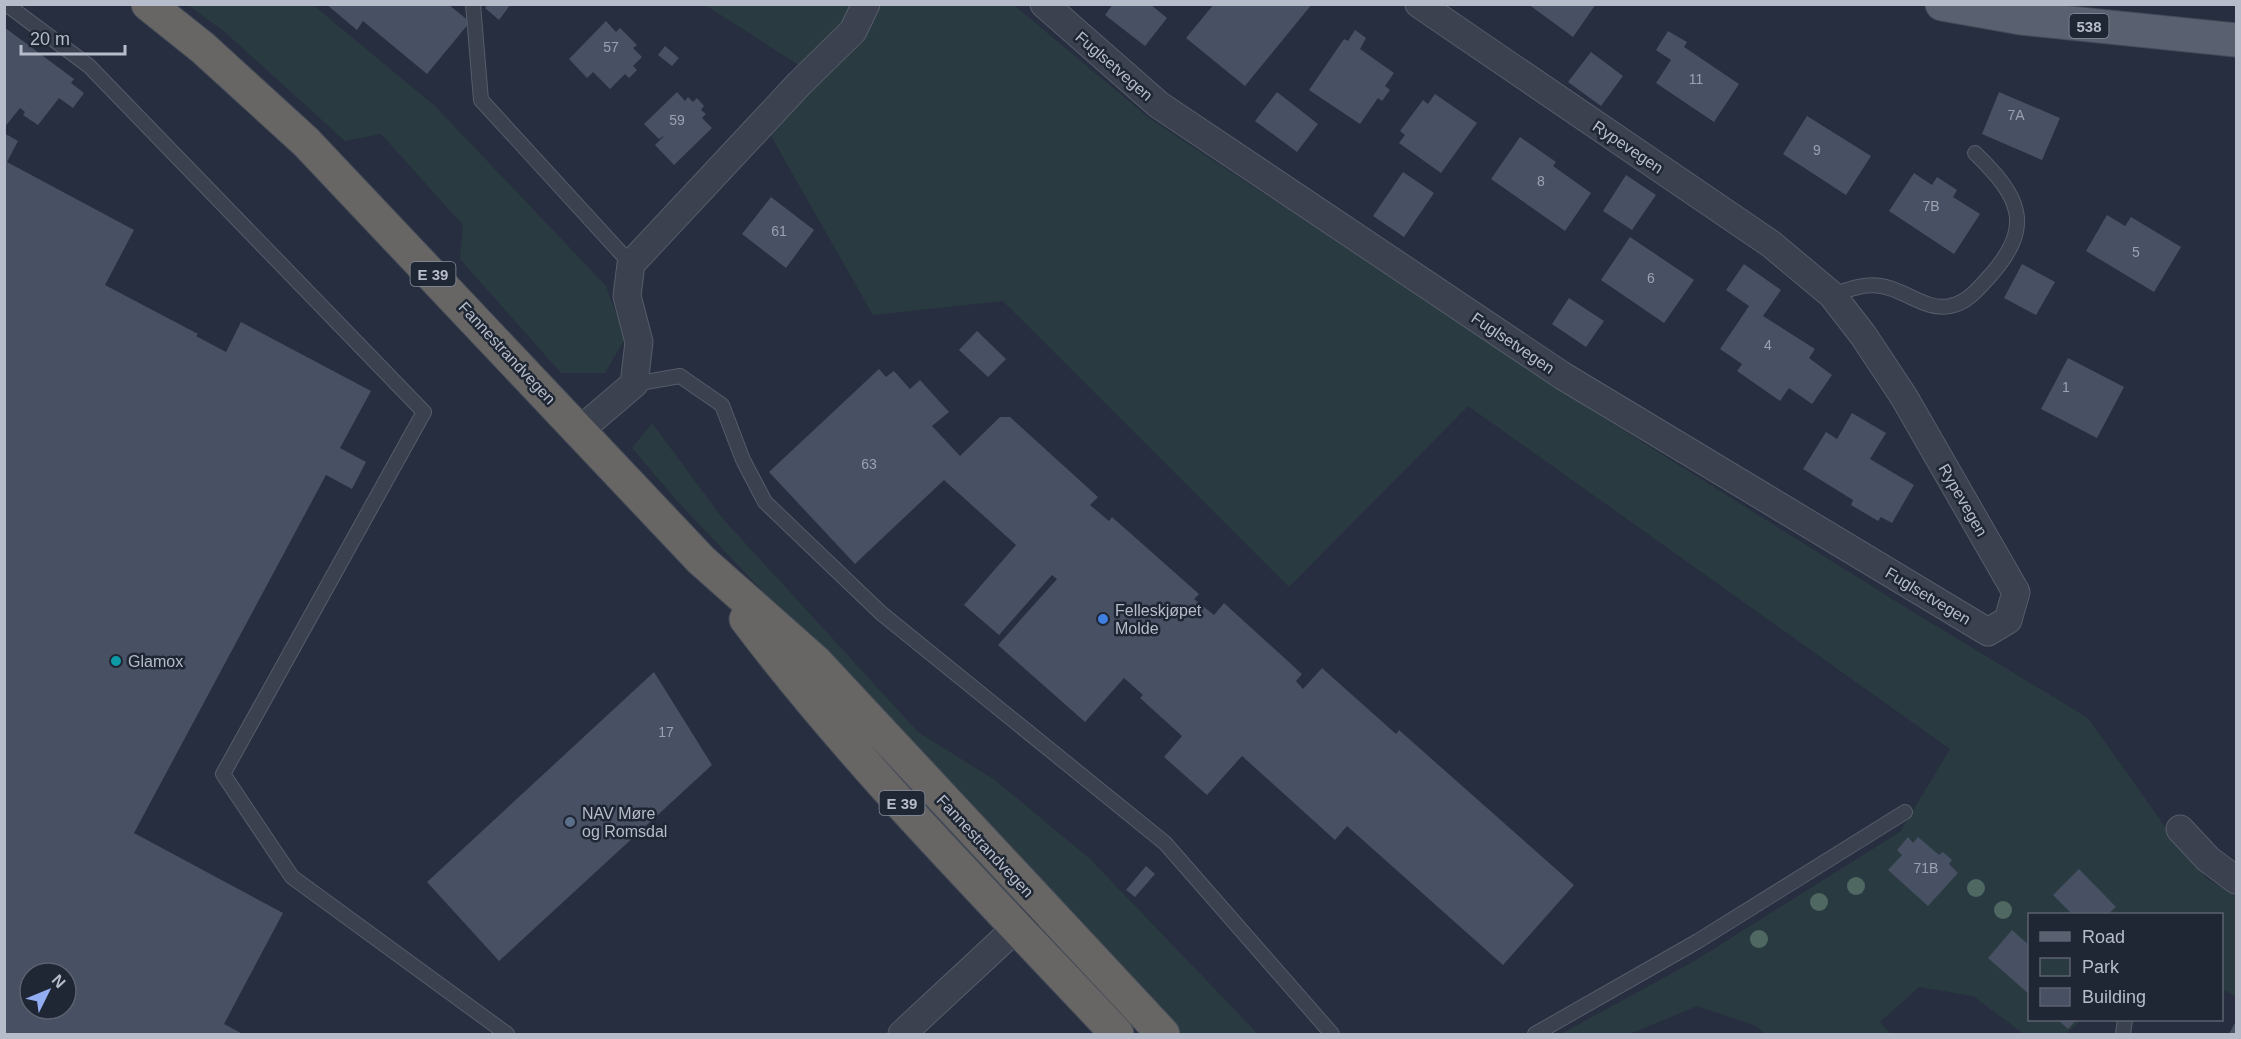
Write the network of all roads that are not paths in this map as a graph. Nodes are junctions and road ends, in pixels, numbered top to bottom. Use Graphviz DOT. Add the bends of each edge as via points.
graph roads {
  1 [pos="6,4"];
  2 [pos="148,4"];
  3 [pos="473,4"];
  4 [pos="866,4"];
  5 [pos="1044,4"];
  6 [pos="1419,4"];
  7 [pos="1942,4"];
  8 [pos="2236,40"];
  9 [pos="1975,153"];
  10 [pos="632,264"];
  11 [pos="1832,295"];
  12 [pos="634,384"];
  13 [pos="579,431"];
  14 [pos="701,560"];
  15 [pos="2008,620"];
  16 [pos="1905,812"];
  17 [pos="2180,829"];
  18 [pos="2236,880"];
  19 [pos="1041,905"];
  20 [pos="1017,927"];
  21 [pos="507,1035"];
  22 [pos="902,1035"];
  23 [pos="1117,1035"];
  24 [pos="1163,1035"];
  25 [pos="1332,1035"];
  26 [pos="1535,1035"];
  1 -- 21 [label="lane" via="89,66 424,412 222,774 292,877"];
  2 -- 13 [label="highway, Fannestrandvegen / E 39" via="203,48 306,142"];
  3 -- 10 [label="lane" via="481,100"];
  4 -- 10 [label="street" via="853,31"];
  5 -- 15 [label="street, Fuglsetvegen" via="1159,105 1563,376 1988,632"];
  6 -- 11 [label="street, Rypevegen" via="1771,244"];
  7 -- 8 [label="main road, 538" via="2021,18"];
  9 -- 11 [label="lane" via="2008,189 2017,210 2011,249 1976,291 1951,306 1937,307 1882,286"];
  10 -- 12 [label="street" via="627,296 639,342"];
  11 -- 15 [label="street, Rypevegen" via="1904,397 2016,592"];
  12 -- 13 [label="street"];
  12 -- 25 [label="lane" via="680,376 722,405 743,460 765,502 881,613 1165,843"];
  13 -- 14 [label="highway, Fannestrandvegen / E 39"];
  14 -- 19 [label="highway, Fannestrandvegen / E 39" via="815,661"];
  14 -- 20 [label="highway, Fannestrandvegen / E 39" via="794,682"];
  16 -- 26 [label="lane" via="1698,941"];
  17 -- 18 [label="street" via="2208,859"];
  19 -- 20 [label="street"];
  19 -- 24 [label="highway, Fannestrandvegen / E 39"];
  20 -- 22 [label="street"];
  20 -- 23 [label="highway, Fannestrandvegen / E 39"];
}
